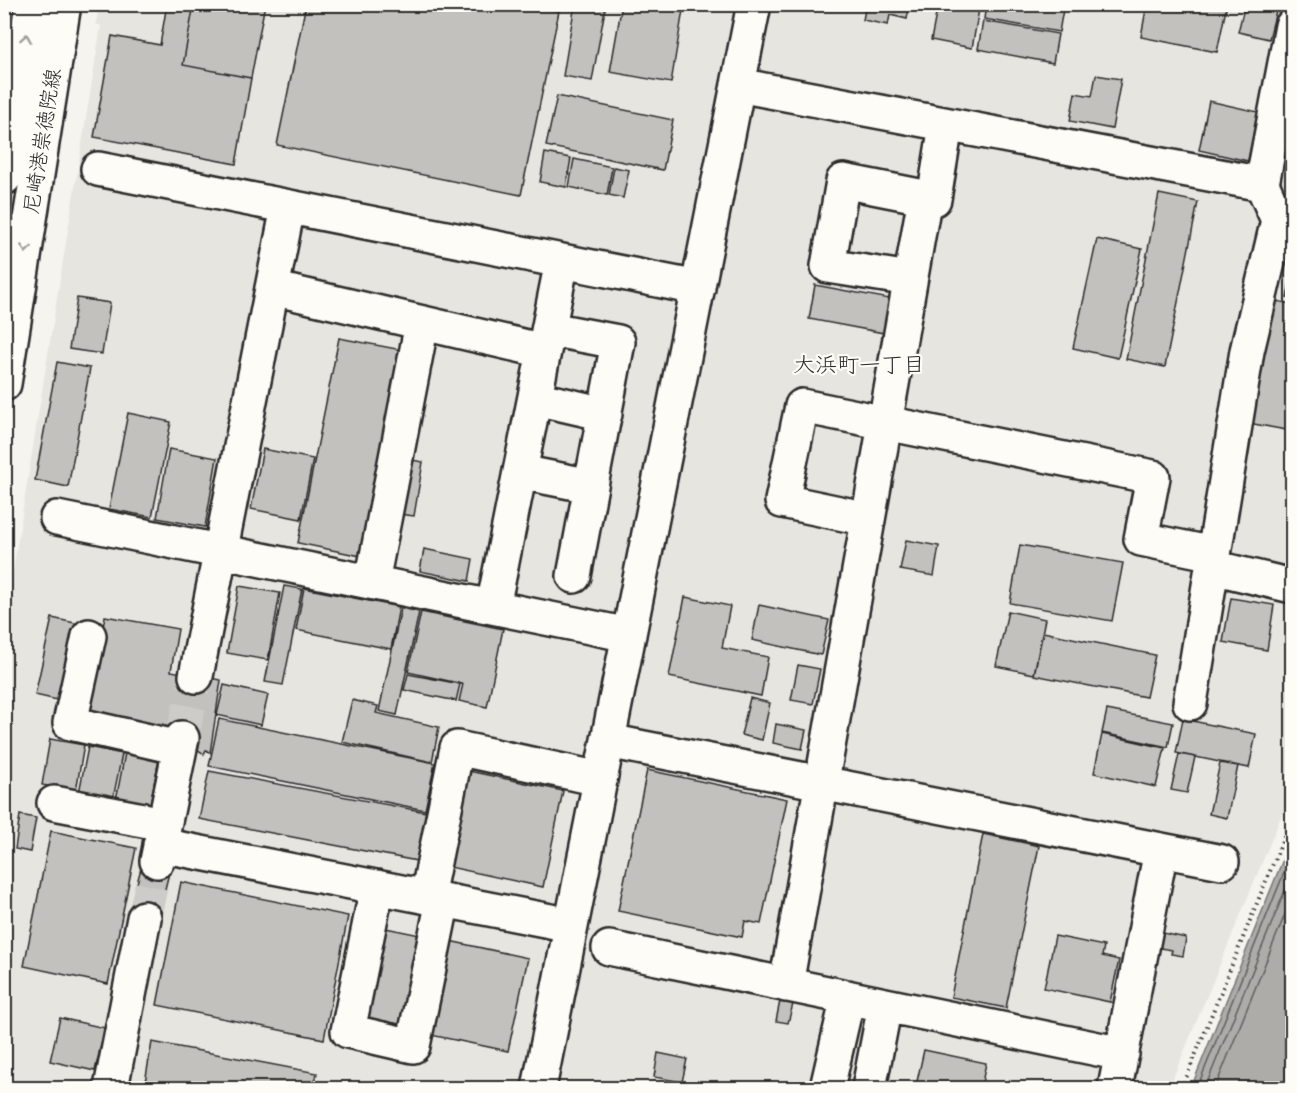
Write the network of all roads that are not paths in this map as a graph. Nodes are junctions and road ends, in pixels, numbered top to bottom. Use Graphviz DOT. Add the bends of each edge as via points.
graph roads {
  1 [pos="32,4"];
  2 [pos="64,4"];
  3 [pos="754,4"];
  4 [pos="1293,26"];
  5 [pos="738,86"];
  6 [pos="946,125"];
  7 [pos="98,169"];
  8 [pos="4,178"];
  9 [pos="1262,184"];
  10 [pos="925,197"];
  11 [pos="288,207"];
  12 [pos="1285,222"];
  13 [pos="562,261"];
  14 [pos="910,279"];
  15 [pos="272,288"];
  16 [pos="698,288"];
  17 [pos="422,323"];
  18 [pos="546,340"];
  19 [pos="4,384"];
  20 [pos="535,398"];
  21 [pos="604,414"];
  22 [pos="885,424"];
  23 [pos="520,472"];
  24 [pos="591,486"];
  25 [pos="57,518"];
  26 [pos="868,519"];
  27 [pos="219,551"];
  28 [pos="1213,561"];
  29 [pos="574,576"];
  30 [pos="372,582"];
  31 [pos="1293,586"];
  32 [pos="493,607"];
  33 [pos="629,635"];
  34 [pos="89,636"];
  35 [pos="196,676"];
  36 [pos="1190,703"];
  37 [pos="608,741"];
  38 [pos="600,779"];
  39 [pos="821,783"];
  40 [pos="54,804"];
  41 [pos="161,843"];
  42 [pos="1161,850"];
  43 [pos="1222,862"];
  44 [pos="377,887"];
  45 [pos="435,898"];
  46 [pos="144,918"];
  47 [pos="571,925"];
  48 [pos="609,948"];
  49 [pos="786,985"];
  50 [pos="848,997"];
  51 [pos="885,1005"];
  52 [pos="1122,1054"];
  53 [pos="111,1089"];
  54 [pos="539,1089"];
  55 [pos="827,1089"];
  56 [pos="869,1089"];
  57 [pos="1115,1089"];
  8 -- 1 [label="main road, 尼崎港崇徳院線, one-way"];
  2 -- 19 [label="main road, 尼崎港崇徳院線, one-way"];
  3 -- 5 [label="main road"];
  4 -- 9 [label="main road"];
  5 -- 6 [label="main road"];
  5 -- 16 [label="main road"];
  6 -- 9 [label="main road"];
  6 -- 10 [label="main road" via="934,199"];
  7 -- 11 [label="main road"];
  9 -- 12 [label="main road"];
  10 -- 14 [label="main road"];
  10 -- 14 [label="main road" via="843,181 828,266"];
  11 -- 13 [label="main road"];
  11 -- 15 [label="main road"];
  12 -- 28 [label="main road" via="1247,351"];
  13 -- 16 [label="main road"];
  13 -- 18 [label="main road"];
  14 -- 22 [label="main road"];
  15 -- 17 [label="main road"];
  15 -- 27 [label="main road"];
  16 -- 33 [label="main road"];
  17 -- 18 [label="main road"];
  17 -- 30 [label="main road"];
  18 -- 20 [label="main road"];
  18 -- 21 [label="main road" via="618,342"];
  20 -- 21 [label="main road"];
  20 -- 23 [label="main road"];
  21 -- 24 [label="main road"];
  22 -- 26 [label="main road"];
  22 -- 26 [label="main road" via="802,406 782,501"];
  22 -- 28 [label="main road" via="1153,477 1141,539"];
  23 -- 24 [label="main road"];
  23 -- 32 [label="main road"];
  24 -- 29 [label="main road"];
  25 -- 27 [label="main road"];
  26 -- 39 [label="main road"];
  27 -- 30 [label="main road"];
  27 -- 35 [label="main road"];
  28 -- 31 [label="main road"];
  28 -- 36 [label="main road"];
  30 -- 32 [label="main road"];
  32 -- 33 [label="main road"];
  33 -- 37 [label="main road"];
  34 -- 41 [label="main road" via="70,723 181,743"];
  37 -- 38 [label="main road"];
  37 -- 39 [label="main road"];
  38 -- 45 [label="main road" via="457,748"];
  38 -- 47 [label="main road"];
  39 -- 42 [label="main road"];
  39 -- 49 [label="main road"];
  40 -- 41 [label="main road"];
  41 -- 44 [label="main road"];
  42 -- 43 [label="main road"];
  42 -- 52 [label="main road"];
  44 -- 45 [label="main road"];
  44 -- 45 [label="main road" via="348,1031 413,1046"];
  45 -- 47 [label="main road"];
  46 -- 53 [label="main road"];
  47 -- 54 [label="main road"];
  48 -- 49 [label="main road"];
  49 -- 50 [label="main road"];
  50 -- 51 [label="main road"];
  50 -- 55 [label="main road"];
  51 -- 52 [label="main road"];
  51 -- 56 [label="main road"];
  52 -- 57 [label="main road"];
}
